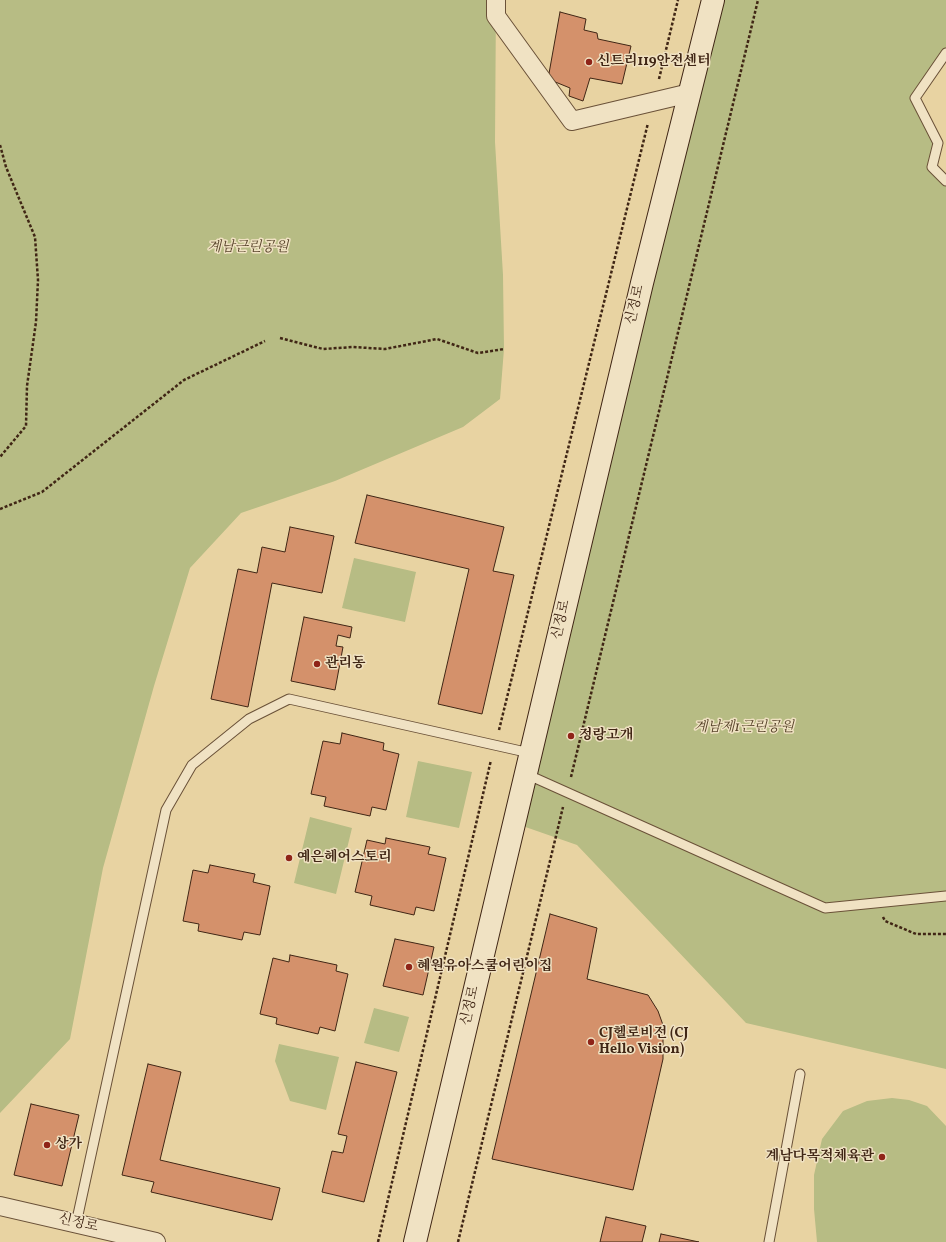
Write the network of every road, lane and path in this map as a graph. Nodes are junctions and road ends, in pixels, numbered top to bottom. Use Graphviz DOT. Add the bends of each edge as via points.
graph roads {
  1 [pos="496,0"];
  2 [pos="678,0"];
  3 [pos="713,0"];
  4 [pos="758,0"];
  5 [pos="946,53"];
  6 [pos="690,93"];
  7 [pos="654,102"];
  8 [pos="0,144"];
  9 [pos="946,181"];
  10 [pos="280,338"];
  11 [pos="265,341"];
  12 [pos="504,349"];
  13 [pos="0,457"];
  14 [pos="0,509"];
  15 [pos="495,745"];
  16 [pos="528,764"];
  17 [pos="567,792"];
  18 [pos="946,896"];
  19 [pos="876,903"];
  20 [pos="946,934"];
  21 [pos="800,1074"];
  22 [pos="0,1206"];
  23 [pos="76,1224"];
  24 [pos="156,1242"];
  25 [pos="378,1242"];
  26 [pos="415,1242"];
  27 [pos="458,1242"];
  28 [pos="769,1242"];
  1 -- 7 [label="street" via="496,16 572,121"];
  2 -- 7 [label="path"];
  3 -- 6 [label="main road, 신정로"];
  4 -- 17 [label="path"];
  5 -- 9 [label="lane" via="914,98 938,143 932,167"];
  6 -- 7 [label="street"];
  6 -- 16 [label="main road, 신정로" via="642,283"];
  7 -- 15 [label="path"];
  8 -- 13 [label="path" via="6,167 35,237 38,280 36,322 27,386 26,426"];
  10 -- 12 [label="path" via="323,349 386,349 437,339 478,353"];
  11 -- 14 [label="path" via="184,380 42,492"];
  15 -- 16 [label="lane"];
  15 -- 23 [label="lane" via="289,699 249,719 192,765 166,810"];
  15 -- 25 [label="path"];
  16 -- 17 [label="lane"];
  16 -- 26 [label="main road, 신정로"];
  17 -- 19 [label="lane" via="825,908"];
  17 -- 27 [label="path"];
  18 -- 19 [label="lane"];
  19 -- 20 [label="path" via="885,921 916,934"];
  21 -- 28 [label="lane"];
  22 -- 23 [label="street, 신정로"];
  23 -- 24 [label="street, 신정로"];
}
